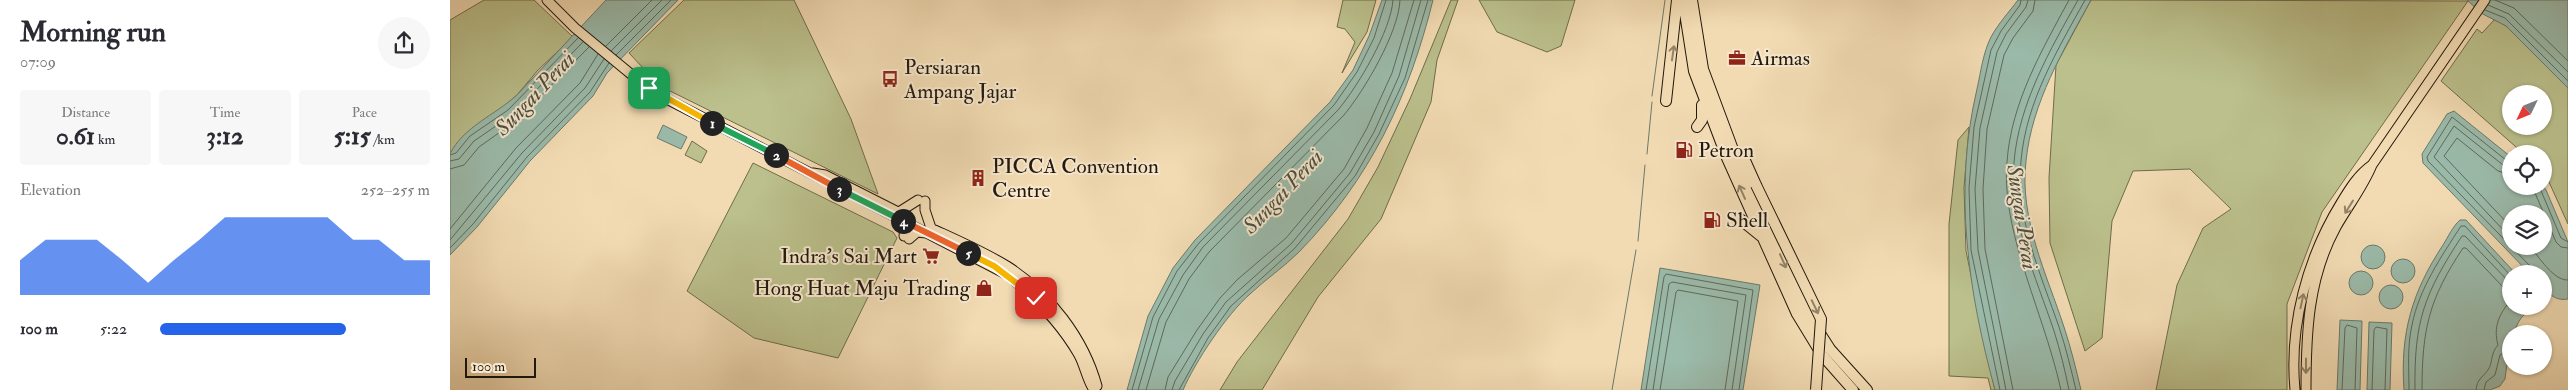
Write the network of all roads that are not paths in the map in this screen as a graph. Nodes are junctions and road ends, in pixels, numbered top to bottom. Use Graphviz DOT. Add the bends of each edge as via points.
graph roads {
  1 [pos="547,0"];
  2 [pos="1677,0"];
  3 [pos="1683,0"];
  4 [pos="1692,0"];
  5 [pos="2485,0"];
  6 [pos="1704,90"];
  7 [pos="1666,101"];
  8 [pos="1697,127"];
  9 [pos="2372,164"];
  10 [pos="899,215"];
  11 [pos="1740,219"];
  12 [pos="930,231"];
  13 [pos="1762,236"];
  14 [pos="1094,390"];
  15 [pos="1098,390"];
  16 [pos="1816,390"];
  17 [pos="1853,390"];
  18 [pos="1867,390"];
  19 [pos="2295,390"];
  20 [pos="2306,390"];
  1 -- 10 [label="main road" via="575,28 661,96 810,172 823,182"];
  7 -- 2 [label="highway, one-way"];
  3 -- 6 [label="highway" via="1689,46"];
  4 -- 6 [label="highway"];
  5 -- 9 [label="main road"];
  6 -- 8 [label="highway" via="1702,120"];
  13 -- 6 [label="highway, one-way" via="1726,158"];
  6 -- 16 [label="highway, one-way, bridge" via="1756,185 1821,319"];
  6 -- 18 [label="highway, one-way" via="1805,310 1830,349"];
  19 -- 9 [label="main road, one-way" via="2296,327 2306,280 2327,226 2359,174"];
  9 -- 20 [label="main road, one-way" via="2367,178 2336,228 2315,279 2306,332"];
  10 -- 12 [label="main road"];
  10 -- 12 [label="main road" via="906,238 917,232"];
  10 -- 12 [label="main road" via="921,201"];
  11 -- 13 [label="highway"];
  12 -- 14 [label="main road" via="994,266 1036,298 1070,341"];
  12 -- 15 [label="main road" via="992,257 1026,279 1063,318 1081,343"];
  13 -- 17 [label="highway" via="1808,333 1822,355"];
}
